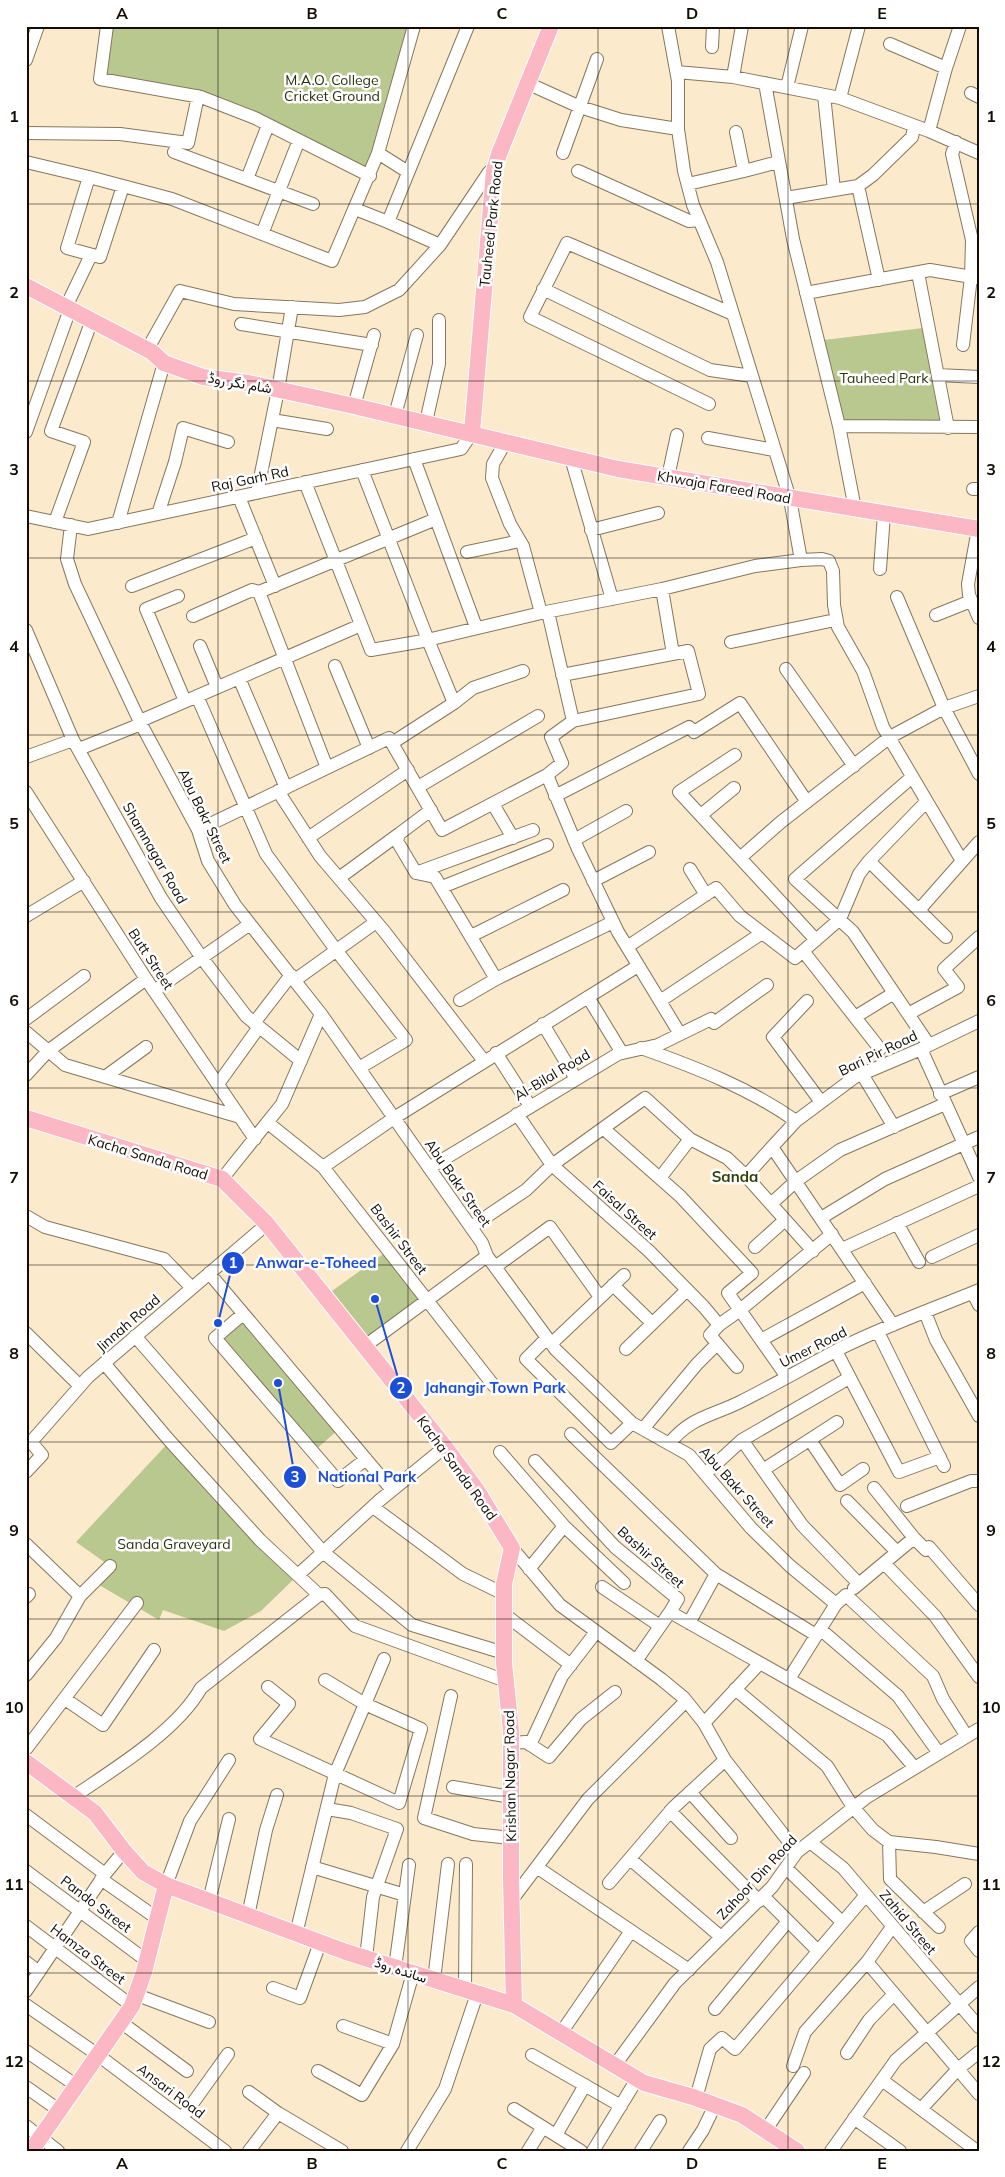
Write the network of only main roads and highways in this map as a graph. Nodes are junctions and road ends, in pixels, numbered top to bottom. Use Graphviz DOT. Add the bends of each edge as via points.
graph roads {
  1 [pos="551,26"];
  2 [pos="26,286"];
  3 [pos="472,433"];
  4 [pos="978,529"];
  5 [pos="26,1118"];
  6 [pos="512,1548"];
  7 [pos="26,1762"];
  8 [pos="166,1885"];
  9 [pos="514,2006"];
  10 [pos="31,2151"];
  11 [pos="796,2151"];
  1 -- 3 [label="main road, Tauheed Park Road" via="494,171"];
  2 -- 3 [label="main road, شام نگر روڈ" via="147,350 164,363 203,377 278,390"];
  3 -- 4 [label="main road, Khwaja Fareed Road" via="571,458 668,477"];
  5 -- 6 [label="main road, Kacha Sanda Road" via="222,1179 267,1224 445,1447 476,1489"];
  6 -- 9 [label="main road, Krishan Nagar Road" via="504,1584 504,1652 511,1743"];
  7 -- 8 [label="main road, ساندہ روڈ" via="95,1813 144,1872"];
  8 -- 9 [label="main road, ساندہ روڈ" via="320,1943"];
  8 -- 10 [label="main road" via="134,2001 122,2023"];
  9 -- 11 [label="main road, ساندہ روڈ" via="644,2083 742,2115"];
}
